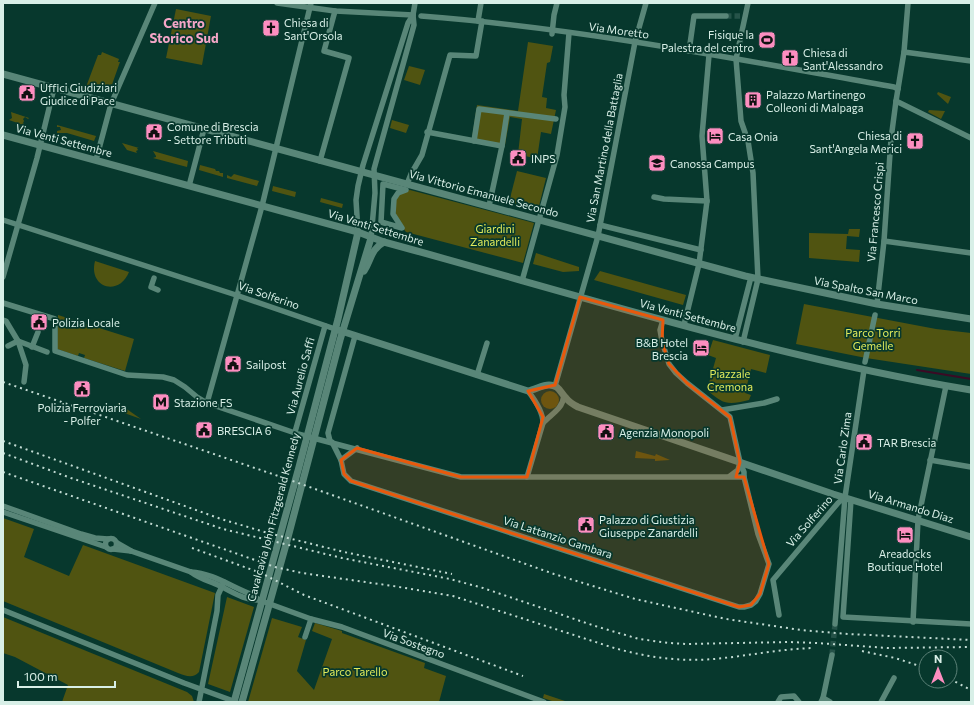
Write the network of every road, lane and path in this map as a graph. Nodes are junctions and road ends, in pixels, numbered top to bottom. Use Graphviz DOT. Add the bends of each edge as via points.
graph roads {
  1 [pos="155,3"];
  2 [pos="277,3"];
  3 [pos="415,3"];
  4 [pos="481,3"];
  5 [pos="557,3"];
  6 [pos="646,3"];
  7 [pos="748,3"];
  8 [pos="908,3"];
  9 [pos="310,5"];
  10 [pos="335,10"];
  11 [pos="413,15"];
  12 [pos="420,16"];
  13 [pos="726,16"];
  14 [pos="480,21"];
  15 [pos="552,32"];
  16 [pos="569,33"];
  17 [pos="635,42"];
  18 [pos="689,51"];
  19 [pos="904,52"];
  20 [pos="708,55"];
  21 [pos="736,59"];
  22 [pos="971,61"];
  23 [pos="3,74"];
  24 [pos="54,88"];
  25 [pos="898,90"];
  26 [pos="896,100"];
  27 [pos="110,104"];
  28 [pos="507,113"];
  29 [pos="556,119"];
  30 [pos="204,129"];
  31 [pos="427,132"];
  32 [pos="3,134"];
  33 [pos="971,138"];
  34 [pos="474,141"];
  35 [pos="41,145"];
  36 [pos="502,146"];
  37 [pos="276,148"];
  38 [pos="96,160"];
  39 [pos="320,161"];
  40 [pos="361,172"];
  41 [pos="374,175"];
  42 [pos="407,184"];
  43 [pos="189,186"];
  44 [pos="654,197"];
  45 [pos="707,201"];
  46 [pos="262,206"];
  47 [pos="489,206"];
  48 [pos="3,220"];
  49 [pos="539,220"];
  50 [pos="381,222"];
  51 [pos="19,225"];
  52 [pos="600,225"];
  53 [pos="358,232"];
  54 [pos="598,236"];
  55 [pos="371,238"];
  56 [pos="384,242"];
  57 [pos="884,242"];
  58 [pos="701,250"];
  59 [pos="971,253"];
  60 [pos="699,264"];
  61 [pos="3,277"];
  62 [pos="154,278"];
  63 [pos="359,278"];
  64 [pos="750,278"];
  65 [pos="758,279"];
  66 [pos="522,280"];
  67 [pos="158,290"];
  68 [pos="236,295"];
  69 [pos="580,297"];
  70 [pos="3,303"];
  71 [pos="877,304"];
  72 [pos="874,315"];
  73 [pos="3,320"];
  74 [pos="663,320"];
  75 [pos="971,320"];
  76 [pos="684,325"];
  77 [pos="325,326"];
  78 [pos="335,329"];
  79 [pos="38,332"];
  80 [pos="343,332"];
  81 [pos="355,336"];
  82 [pos="336,338"];
  83 [pos="736,339"];
  84 [pos="18,341"];
  85 [pos="743,342"];
  86 [pos="487,343"];
  87 [pos="8,346"];
  88 [pos="32,347"];
  89 [pos="46,352"];
  90 [pos="865,362"];
  91 [pos="864,370"];
  92 [pos="477,375"];
  93 [pos="24,382"];
  94 [pos="555,386"];
  95 [pos="946,386"];
  96 [pos="971,390"];
  97 [pos="528,391"];
  98 [pos="564,396"];
  99 [pos="777,398"];
  100 [pos="207,403"];
  101 [pos="722,410"];
  102 [pos="543,424"];
  103 [pos="295,432"];
  104 [pos="331,441"];
  105 [pos="357,448"];
  106 [pos="341,460"];
  107 [pos="930,460"];
  108 [pos="740,462"];
  109 [pos="971,467"];
  110 [pos="730,476"];
  111 [pos="527,477"];
  112 [pos="744,477"];
  113 [pos="848,499"];
  114 [pos="3,506"];
  115 [pos="3,512"];
  116 [pos="918,520"];
  117 [pos="971,536"];
  118 [pos="108,539"];
  119 [pos="117,543"];
  120 [pos="106,547"];
  121 [pos="114,549"];
  122 [pos="131,551"];
  123 [pos="223,584"];
  124 [pos="3,610"];
  125 [pos="778,615"];
  126 [pos="311,619"];
  127 [pos="913,622"];
  128 [pos="835,624"];
  129 [pos="971,624"];
  130 [pos="304,637"];
  131 [pos="832,655"];
  132 [pos="894,678"];
  133 [pos="202,690"];
  134 [pos="822,700"];
  135 [pos="199,702"];
  136 [pos="235,702"];
  137 [pos="242,702"];
  138 [pos="544,702"];
  139 [pos="778,702"];
  140 [pos="799,702"];
  141 [pos="830,702"];
  142 [pos="881,702"];
  1 -- 27 [label="street"];
  2 -- 9 [label="street"];
  3 -- 11 [label="street"];
  4 -- 14 [label="street"];
  5 -- 15 [label="street"];
  6 -- 17 [label="street, Via San Martino della Battaglia"];
  7 -- 21 [label="street"];
  8 -- 19 [label="street, Via Francesco Crispi"];
  9 -- 10 [label="street"];
  9 -- 37 [label="street"];
  10 -- 11 [label="street"];
  10 -- 39 [label="street" via="324,51 350,58"];
  11 -- 40 [label="street" via="408,23"];
  11 -- 41 [label="street" via="414,25"];
  12 -- 14 [label="street, Via Moretto"];
  13 -- 18 [label="street" via="694,16"];
  14 -- 15 [label="street, Via Moretto"];
  14 -- 31 [label="street" via="476,56 450,55"];
  15 -- 16 [label="street, Via Moretto"];
  16 -- 17 [label="street, Via Moretto"];
  16 -- 49 [label="street" via="565,107 557,155"];
  17 -- 18 [label="street, Via Moretto"];
  17 -- 52 [label="street, Via San Martino della Battaglia"];
  18 -- 20 [label="street, Via Moretto"];
  19 -- 22 [label="street"];
  19 -- 25 [label="street, Via Francesco Crispi" via="902,79"];
  20 -- 21 [label="street, Via Moretto"];
  20 -- 45 [label="street" via="702,136"];
  21 -- 25 [label="street, Via Moretto" via="894,87"];
  21 -- 65 [label="street" via="741,121 748,141 753,173"];
  23 -- 24 [label="main road, Via Vittorio Emanuele Secondo"];
  24 -- 27 [label="main road, Via Vittorio Emanuele Secondo"];
  24 -- 35 [label="street"];
  25 -- 26 [label="street, Via Francesco Crispi"];
  26 -- 33 [label="street"];
  26 -- 57 [label="street, Via Francesco Crispi"];
  27 -- 30 [label="main road, Via Vittorio Emanuele Secondo"];
  27 -- 38 [label="street"];
  28 -- 29 [label="street"];
  28 -- 34 [label="street" via="479,109"];
  28 -- 36 [label="street"];
  30 -- 37 [label="main road, Via Vittorio Emanuele Secondo"];
  30 -- 43 [label="street"];
  31 -- 34 [label="street"];
  31 -- 42 [label="street" via="422,155"];
  32 -- 35 [label="main road, Via Venti Settembre"];
  34 -- 36 [label="street"];
  35 -- 38 [label="main road, Via Venti Settembre"];
  35 -- 51 [label="street"];
  36 -- 47 [label="street"];
  37 -- 39 [label="main road, Via Vittorio Emanuele Secondo"];
  37 -- 46 [label="street"];
  38 -- 43 [label="main road, Via Venti Settembre"];
  39 -- 40 [label="main road, Via Vittorio Emanuele Secondo"];
  40 -- 41 [label="main road, Via Vittorio Emanuele Secondo"];
  40 -- 53 [label="street" via="356,200"];
  41 -- 42 [label="main road, Via Vittorio Emanuele Secondo"];
  41 -- 55 [label="street"];
  42 -- 47 [label="main road, Via Vittorio Emanuele Secondo"];
  43 -- 46 [label="main road, Via Venti Settembre"];
  44 -- 45 [label="street"];
  45 -- 58 [label="street"];
  46 -- 53 [label="main road, Via Venti Settembre"];
  46 -- 68 [label="street"];
  47 -- 49 [label="main road, Via Vittorio Emanuele Secondo"];
  48 -- 51 [label="street, Via Solferino"];
  49 -- 54 [label="main road, Via Vittorio Emanuele Secondo"];
  49 -- 66 [label="street"];
  50 -- 50 [label="street" via="402,228 393,214 394,199 398,193 406,190 383,184"];
  51 -- 61 [label="street"];
  51 -- 68 [label="street, Via Solferino"];
  52 -- 54 [label="street, Via San Martino della Battaglia"];
  52 -- 58 [label="street"];
  53 -- 55 [label="main road, Via Venti Settembre"];
  53 -- 78 [label="main road"];
  54 -- 60 [label="main road, Via Vittorio Emanuele Secondo"];
  54 -- 69 [label="street, Via San Martino della Battaglia"];
  55 -- 56 [label="main road, Via Venti Settembre"];
  55 -- 63 [label="main road"];
  56 -- 63 [label="main road" via="373,250"];
  56 -- 66 [label="main road, Via Venti Settembre"];
  57 -- 59 [label="street"];
  57 -- 71 [label="street, Via Francesco Crispi"];
  58 -- 60 [label="street"];
  60 -- 64 [label="main road, Via Vittorio Emanuele Secondo"];
  60 -- 76 [label="street"];
  62 -- 67 [label="street" via="151,287"];
  63 -- 80 [label="main road"];
  64 -- 65 [label="main road, Via Vittorio Emanuele Secondo"];
  64 -- 83 [label="street"];
  65 -- 71 [label="main road, Via Spalto San Marco"];
  65 -- 85 [label="street"];
  66 -- 69 [label="main road, Via Venti Settembre"];
  68 -- 77 [label="street, Via Solferino"];
  68 -- 100 [label="street"];
  69 -- 74 [label="main road, Via Venti Settembre"];
  69 -- 94 [label="street, Via San Martino della Battaglia"];
  70 -- 100 [label="street" via="55,319 55,351 127,375 174,380"];
  71 -- 75 [label="main road, Via Spalto San Marco"];
  72 -- 90 [label="street"];
  73 -- 84 [label="street"];
  74 -- 76 [label="main road, Via Venti Settembre"];
  74 -- 101 [label="street" via="660,330 669,364 687,383"];
  76 -- 83 [label="main road, Via Venti Settembre"];
  77 -- 78 [label="street, Via Solferino"];
  77 -- 103 [label="street, Via Aurelio Saffi"];
  78 -- 80 [label="main road, Via Solferino"];
  78 -- 82 [label="main road"];
  79 -- 88 [label="street"];
  80 -- 81 [label="main road, Via Solferino"];
  80 -- 82 [label="main road"];
  81 -- 92 [label="main road, Via Solferino"];
  81 -- 104 [label="street" via="328,433"];
  82 -- 136 [label="main road, Cavalcavia John Fitzgerald Kennedy"];
  82 -- 137 [label="main road, Cavalcavia John Fitzgerald Kennedy" via="288,534"];
  83 -- 85 [label="main road, Via Venti Settembre"];
  84 -- 87 [label="street"];
  84 -- 88 [label="street"];
  84 -- 93 [label="street" via="26,365"];
  85 -- 91 [label="main road, Via Venti Settembre"];
  86 -- 92 [label="street"];
  88 -- 89 [label="street"];
  91 -- 95 [label="main road, Via Venti Settembre"];
  91 -- 113 [label="street, Via Carlo Zima"];
  92 -- 97 [label="main road, Via Solferino"];
  94 -- 97 [label="main road" via="546,385"];
  94 -- 98 [label="main road, Via Solferino"];
  95 -- 96 [label="main road, Via Venti Settembre"];
  95 -- 107 [label="street"];
  97 -- 102 [label="street" via="543,417"];
  98 -- 102 [label="street" via="560,409"];
  98 -- 108 [label="main road, Via Solferino" via="578,407"];
  99 -- 101 [label="street" via="764,403"];
  100 -- 103 [label="street"];
  101 -- 108 [label="street" via="730,417"];
  102 -- 111 [label="street"];
  103 -- 104 [label="street"];
  104 -- 105 [label="street"];
  104 -- 106 [label="street"];
  105 -- 106 [label="street"];
  105 -- 111 [label="street" via="461,477"];
  106 -- 112 [label="street, Via Lattanzio Gambara" via="344,474 351,481 739,606 751,605 756,601 769,564 758,534"];
  107 -- 109 [label="street"];
  107 -- 116 [label="street"];
  108 -- 110 [label="street" via="738,470"];
  108 -- 112 [label="street"];
  108 -- 113 [label="main road, Via Solferino"];
  110 -- 111 [label="street"];
  110 -- 112 [label="street"];
  113 -- 116 [label="main road, Via Armando Diaz"];
  113 -- 125 [label="street, Via Solferino" via="838,503 773,580"];
  113 -- 127 [label="street, Via Carlo Zima" via="843,617"];
  113 -- 128 [label="street, Via Carlo Zima"];
  114 -- 118 [label="street" via="82,534"];
  115 -- 120 [label="street"];
  116 -- 117 [label="main road, Via Armando Diaz"];
  116 -- 127 [label="street"];
  118 -- 119 [label="street" via="114,539"];
  118 -- 120 [label="street"];
  119 -- 121 [label="street"];
  119 -- 122 [label="street"];
  120 -- 121 [label="street"];
  121 -- 122 [label="street"];
  122 -- 123 [label="street" via="191,572 197,577"];
  123 -- 126 [label="street, Via Sostegno" via="243,597 276,605"];
  123 -- 133 [label="street" via="218,596"];
  124 -- 133 [label="street"];
  126 -- 130 [label="street"];
  126 -- 138 [label="street, Via Sostegno" via="342,627"];
  127 -- 129 [label="street"];
  131 -- 134 [label="street"];
  132 -- 142 [label="street"];
  133 -- 135 [label="street"];
  133 -- 136 [label="street"];
  134 -- 141 [label="street"];
  139 -- 140 [label="street" via="782,697 794,696"];
}
